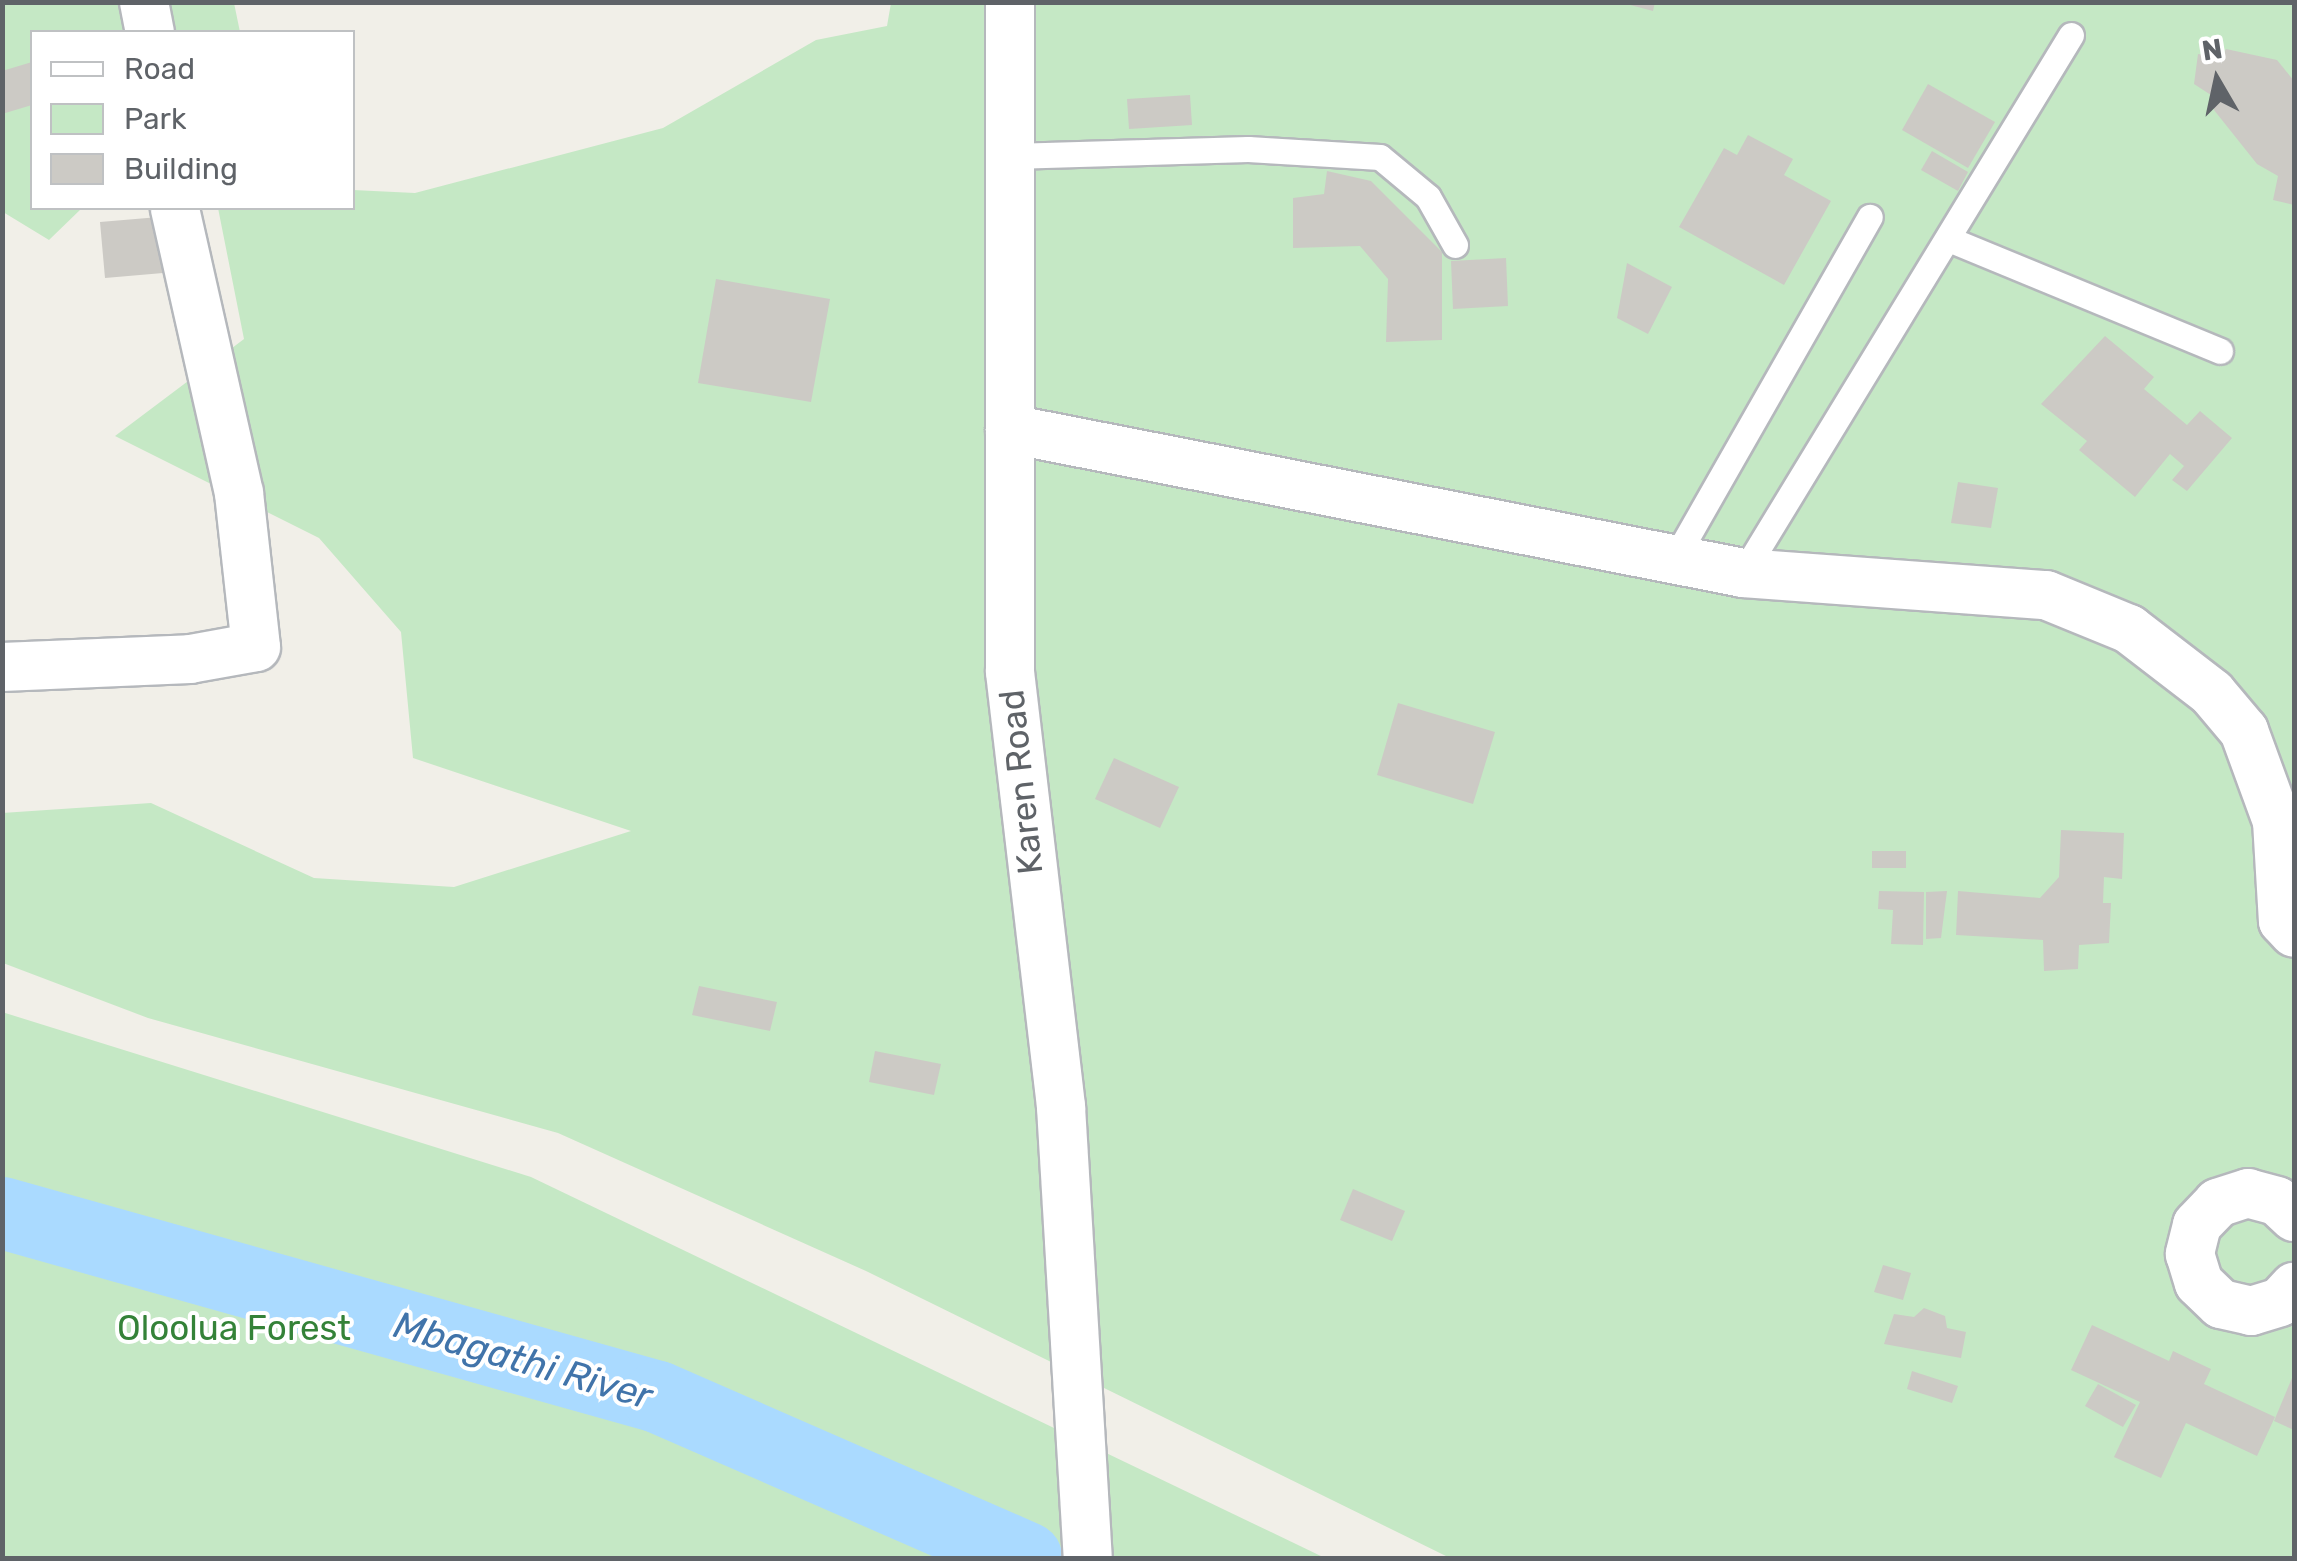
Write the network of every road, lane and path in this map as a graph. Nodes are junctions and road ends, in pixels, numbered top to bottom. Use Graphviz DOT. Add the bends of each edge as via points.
graph roads {
  1 [pos="144,2"];
  2 [pos="1010,2"];
  3 [pos="150,30"];
  4 [pos="2071,35"];
  5 [pos="1011,156"];
  6 [pos="175,210"];
  7 [pos="1870,216"];
  8 [pos="1951,240"];
  9 [pos="1455,246"];
  10 [pos="2220,351"];
  11 [pos="1010,429"];
  12 [pos="1674,560"];
  13 [pos="1742,573"];
  14 [pos="2,667"];
  15 [pos="2294,934"];
  16 [pos="2289,1200"];
  17 [pos="2294,1287"];
  18 [pos="1088,1556"];
  1 -- 3 [label="street"];
  2 -- 5 [label="street, Karen Road"];
  4 -- 8 [label="lane"];
  5 -- 9 [label="lane" via="1248,149 1380,156 1428,197"];
  5 -- 11 [label="street, Karen Road"];
  6 -- 14 [label="street" via="240,493 256,648 190,659"];
  7 -- 12 [label="lane"];
  8 -- 10 [label="lane"];
  8 -- 13 [label="lane"];
  11 -- 12 [label="street"];
  11 -- 18 [label="street, Karen Road" via="1010,672 1061,1107"];
  12 -- 13 [label="street"];
  13 -- 15 [label="street" via="2046,595 2128,630 2212,693 2244,731 2277,822 2283,920"];
  16 -- 17 [label="street" via="2248,1193 2218,1203 2197,1225 2190,1254 2199,1283 2221,1304 2251,1311 2280,1302"];
}
